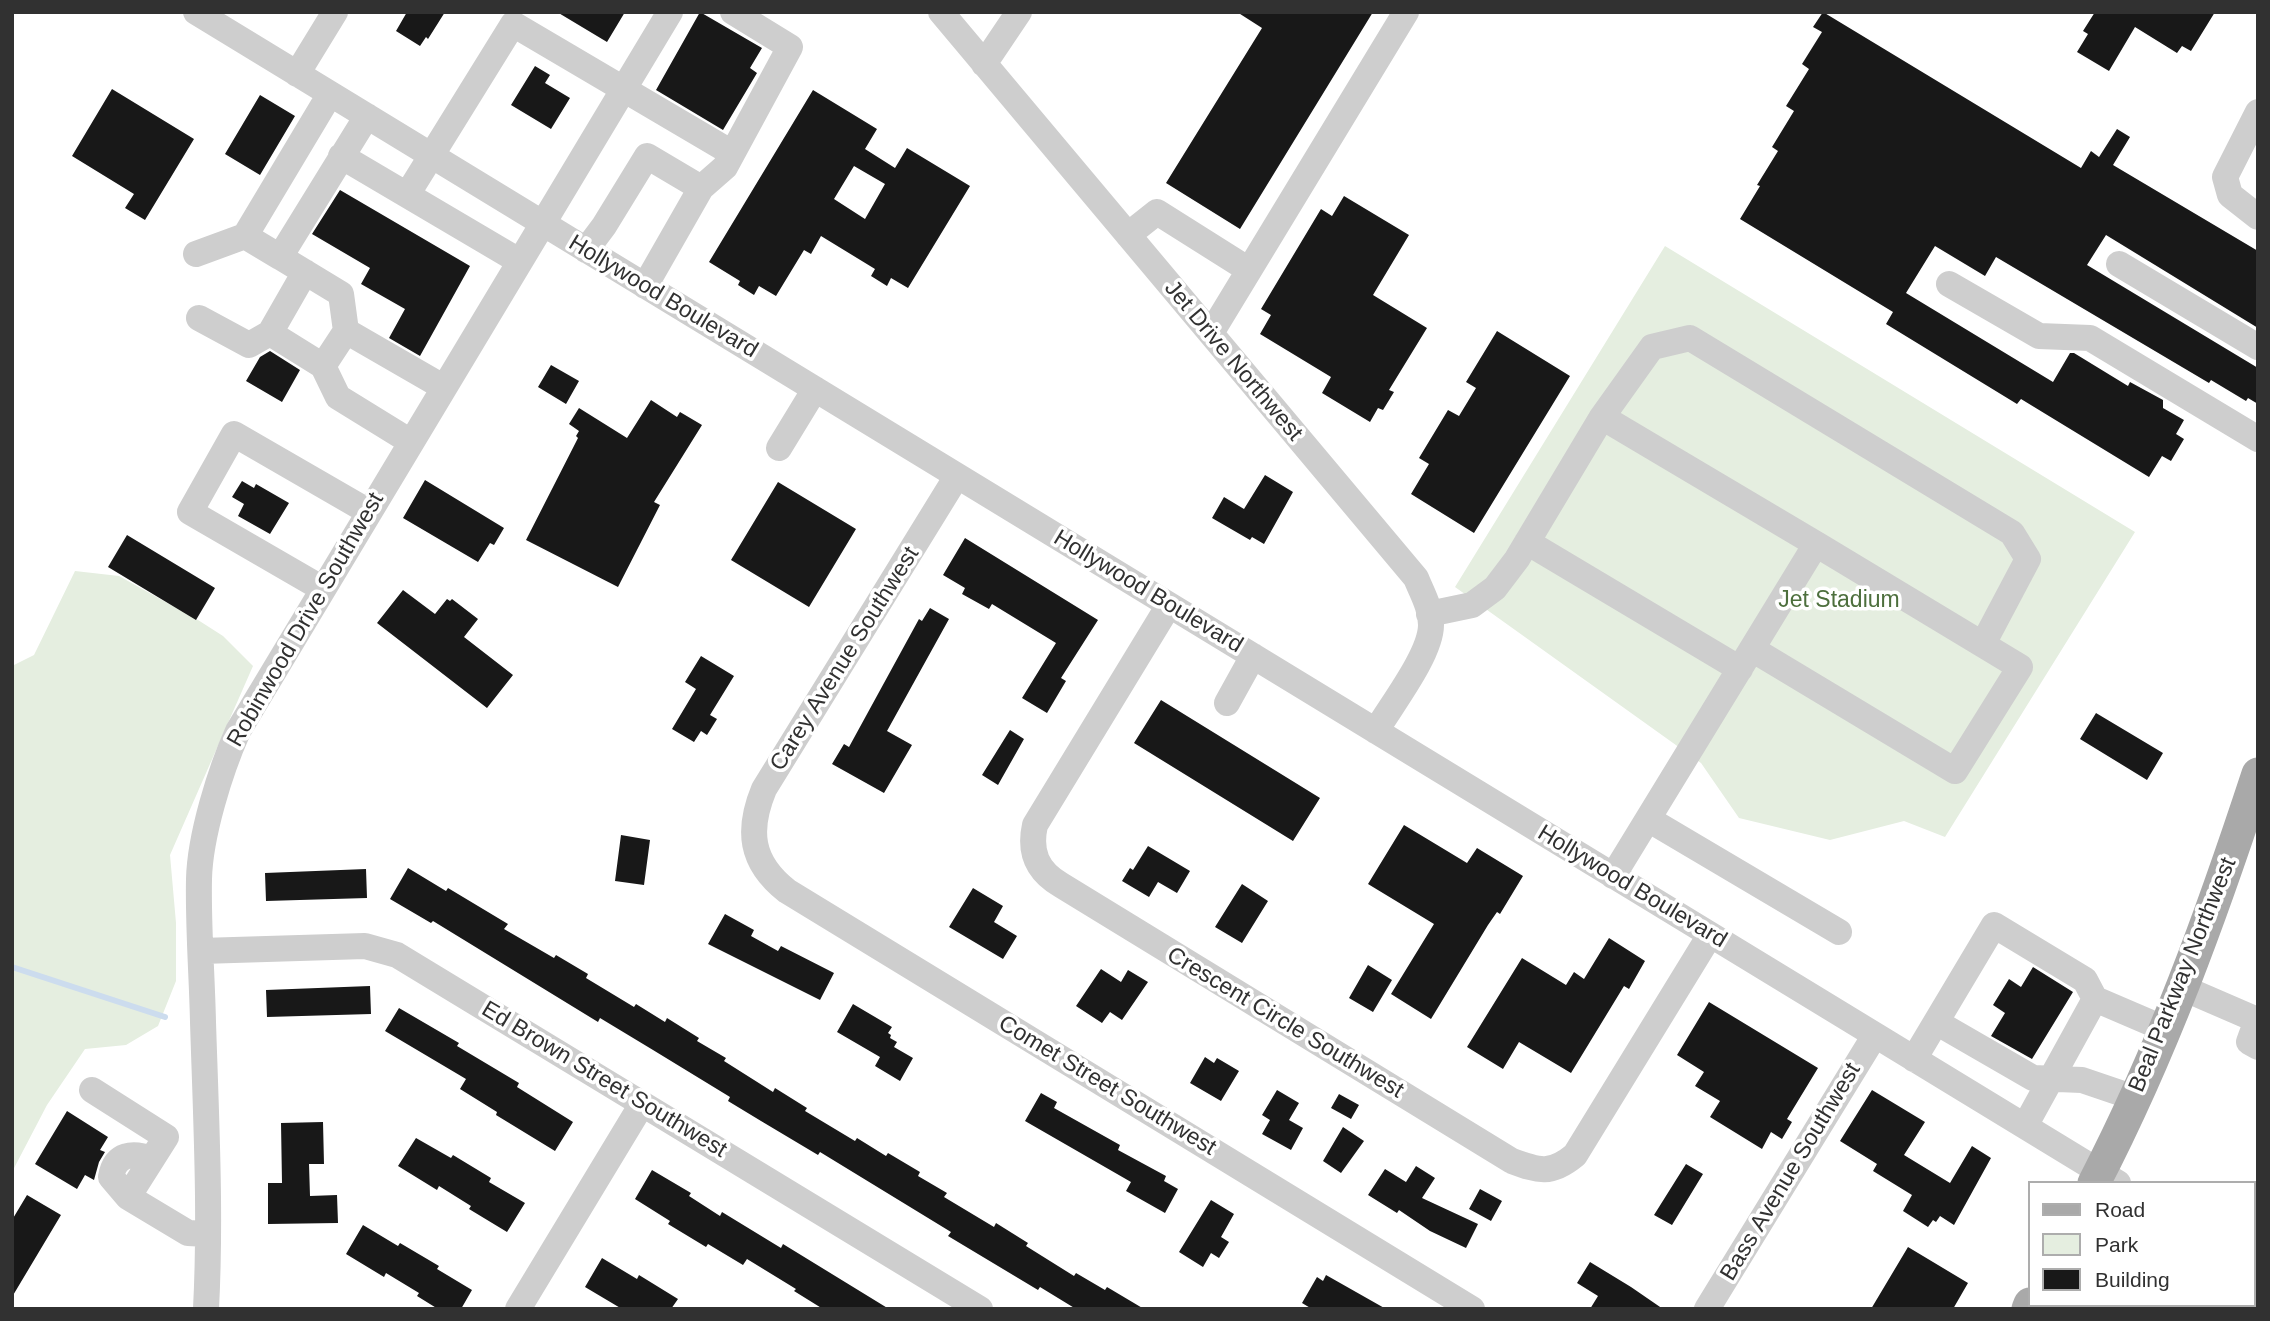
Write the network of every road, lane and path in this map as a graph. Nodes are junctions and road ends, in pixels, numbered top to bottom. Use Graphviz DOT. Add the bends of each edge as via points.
graph roads {
  1 [pos="196,12"];
  2 [pos="335,12"];
  3 [pos="670,12"];
  4 [pos="733,12"];
  5 [pos="941,12"];
  6 [pos="1019,12"];
  7 [pos="1406,12"];
  8 [pos="984,64"];
  9 [pos="297,74"];
  10 [pos="622,90"];
  11 [pos="330,94"];
  12 [pos="2258,112"];
  13 [pos="366,116"];
  14 [pos="732,153"];
  15 [pos="341,156"];
  16 [pos="432,156"];
  17 [pos="701,188"];
  18 [pos="407,195"];
  19 [pos="502,199"];
  20 [pos="2258,217"];
  21 [pos="542,223"];
  22 [pos="1128,235"];
  23 [pos="245,236"];
  24 [pos="479,237"];
  25 [pos="586,250"];
  26 [pos="196,254"];
  27 [pos="280,257"];
  28 [pos="519,261"];
  29 [pos="2119,264"];
  30 [pos="1249,270"];
  31 [pos="305,272"];
  32 [pos="1949,284"];
  33 [pos="645,286"];
  34 [pos="200,318"];
  35 [pos="346,331"];
  36 [pos="270,333"];
  37 [pos="1211,333"];
  38 [pos="2258,347"];
  39 [pos="323,366"];
  40 [pos="443,387"];
  41 [pos="815,389"];
  42 [pos="1602,417"];
  43 [pos="2258,439"];
  44 [pos="411,442"];
  45 [pos="779,449"];
  46 [pos="957,476"];
  47 [pos="369,512"];
  48 [pos="1527,542"];
  49 [pos="1816,544"];
  50 [pos="323,589"];
  51 [pos="1169,605"];
  52 [pos="1429,614"];
  53 [pos="1983,645"];
  54 [pos="1253,656"];
  55 [pos="1746,659"];
  56 [pos="1227,702"];
  57 [pos="1376,731"];
  58 [pos="2258,774"];
  59 [pos="1648,819"];
  60 [pos="756,848"];
  61 [pos="1613,876"];
  62 [pos="1839,932"];
  63 [pos="1710,935"];
  64 [pos="201,951"];
  65 [pos="2183,988"];
  66 [pos="2095,999"];
  67 [pos="2257,1019"];
  68 [pos="1936,1022"];
  69 [pos="2165,1030"];
  70 [pos="1875,1035"];
  71 [pos="2258,1047"];
  72 [pos="1914,1059"];
  73 [pos="2050,1080"];
  74 [pos="92,1090"];
  75 [pos="2135,1098"];
  76 [pos="642,1104"];
  77 [pos="2025,1126"];
  78 [pos="2104,1179"];
  79 [pos="207,1234"];
  80 [pos="206,1309"];
  81 [pos="518,1309"];
  82 [pos="980,1309"];
  83 [pos="1472,1309"];
  84 [pos="1707,1309"];
  1 -- 9 [label="street, Hollywood Boulevard"];
  2 -- 9 [label="street"];
  3 -- 10 [label="street, Robinwood Drive Southwest"];
  4 -- 14 [label="street" via="790,47"];
  5 -- 8 [label="street, Jet Drive Northwest"];
  6 -- 8 [label="street"];
  7 -- 30 [label="street"];
  8 -- 22 [label="street, Jet Drive Northwest"];
  9 -- 11 [label="street, Hollywood Boulevard"];
  10 -- 14 [label="street"];
  10 -- 16 [label="street" via="513,24"];
  10 -- 21 [label="street, Robinwood Drive Southwest"];
  11 -- 13 [label="street, Hollywood Boulevard"];
  11 -- 23 [label="street"];
  12 -- 20 [label="street" via="2225,177 2230,195"];
  13 -- 15 [label="street"];
  13 -- 16 [label="street, Hollywood Boulevard"];
  14 -- 17 [label="street" via="725,167"];
  15 -- 18 [label="street"];
  15 -- 27 [label="street"];
  16 -- 18 [label="street"];
  16 -- 19 [label="street, Hollywood Boulevard"];
  17 -- 25 [label="street" via="647,156"];
  17 -- 33 [label="street"];
  18 -- 24 [label="street"];
  19 -- 21 [label="street, Hollywood Boulevard"];
  19 -- 24 [label="street"];
  21 -- 25 [label="street, Hollywood Boulevard"];
  21 -- 28 [label="street, Robinwood Drive Southwest"];
  22 -- 30 [label="street" via="1157,212"];
  22 -- 37 [label="street, Jet Drive Northwest"];
  23 -- 26 [label="street"];
  23 -- 27 [label="street"];
  24 -- 28 [label="street"];
  25 -- 33 [label="street, Hollywood Boulevard"];
  27 -- 31 [label="street"];
  28 -- 40 [label="street, Robinwood Drive Southwest"];
  29 -- 38 [label="street"];
  30 -- 37 [label="street"];
  31 -- 35 [label="street" via="341,294"];
  31 -- 36 [label="street"];
  32 -- 43 [label="street" via="2039,335 2090,338"];
  33 -- 41 [label="street, Hollywood Boulevard"];
  34 -- 36 [label="street" via="249,345"];
  35 -- 39 [label="street"];
  35 -- 40 [label="street"];
  36 -- 39 [label="street"];
  37 -- 52 [label="street, Jet Drive Northwest" via="1416,578"];
  39 -- 44 [label="street" via="338,397"];
  40 -- 44 [label="street, Robinwood Drive Southwest"];
  41 -- 45 [label="street"];
  41 -- 46 [label="street, Hollywood Boulevard"];
  42 -- 48 [label="street"];
  42 -- 49 [label="street"];
  42 -- 53 [label="street" via="1652,347 1690,338 2012,533 2028,559"];
  44 -- 47 [label="street, Robinwood Drive Southwest"];
  46 -- 51 [label="street, Hollywood Boulevard"];
  46 -- 60 [label="street, Carey Avenue Southwest" via="764,789 754,819"];
  47 -- 50 [label="street, Robinwood Drive Southwest"];
  47 -- 50 [label="street" via="234,434 190,512"];
  48 -- 52 [label="street" via="1495,589 1472,605"];
  48 -- 55 [label="street"];
  49 -- 53 [label="street"];
  49 -- 55 [label="street"];
  50 -- 64 [label="street, Robinwood Drive Southwest" via="230,748 209,818 199,877"];
  51 -- 54 [label="street, Hollywood Boulevard"];
  51 -- 63 [label="street, Crescent Circle Southwest" via="1035,825 1032,845 1038,865 1061,886 1490,1148 1537,1170 1564,1164 1575,1155"];
  52 -- 57 [label="street, Jet Drive Northwest" via="1429,641"];
  53 -- 55 [label="street" via="2020,667 1955,771"];
  54 -- 56 [label="street"];
  54 -- 57 [label="street, Hollywood Boulevard"];
  55 -- 59 [label="street"];
  57 -- 61 [label="street, Hollywood Boulevard"];
  58 -- 65 [label="main road, Beal Parkway Northwest"];
  59 -- 61 [label="street"];
  59 -- 62 [label="street"];
  60 -- 83 [label="street, Comet Street Southwest" via="765,869 787,891"];
  61 -- 63 [label="street, Hollywood Boulevard"];
  63 -- 70 [label="street, Hollywood Boulevard"];
  64 -- 76 [label="street, Ed Brown Street Southwest" via="385,949"];
  64 -- 79 [label="street, Robinwood Drive Southwest"];
  65 -- 67 [label="street"];
  65 -- 69 [label="main road, Beal Parkway Northwest"];
  66 -- 68 [label="street" via="2085,980 1994,925"];
  66 -- 69 [label="street"];
  66 -- 73 [label="street"];
  67 -- 71 [label="street" via="2249,1042"];
  68 -- 72 [label="street"];
  68 -- 73 [label="street" via="2033,1078"];
  69 -- 75 [label="main road, Beal Parkway Northwest"];
  70 -- 72 [label="street, Hollywood Boulevard"];
  70 -- 84 [label="street, Bass Avenue Southwest"];
  72 -- 77 [label="street, Hollywood Boulevard"];
  73 -- 75 [label="street" via="2082,1080"];
  73 -- 77 [label="street"];
  74 -- 79 [label="street" via="166,1137 152,1159 136,1153 125,1156 111,1177 128,1197 188,1233"];
  75 -- 78 [label="main road, Beal Parkway Northwest"];
  76 -- 81 [label="street"];
  76 -- 82 [label="street, Ed Brown Street Southwest"];
  77 -- 78 [label="street, Hollywood Boulevard"];
  79 -- 80 [label="street, Robinwood Drive Southwest"];
}
